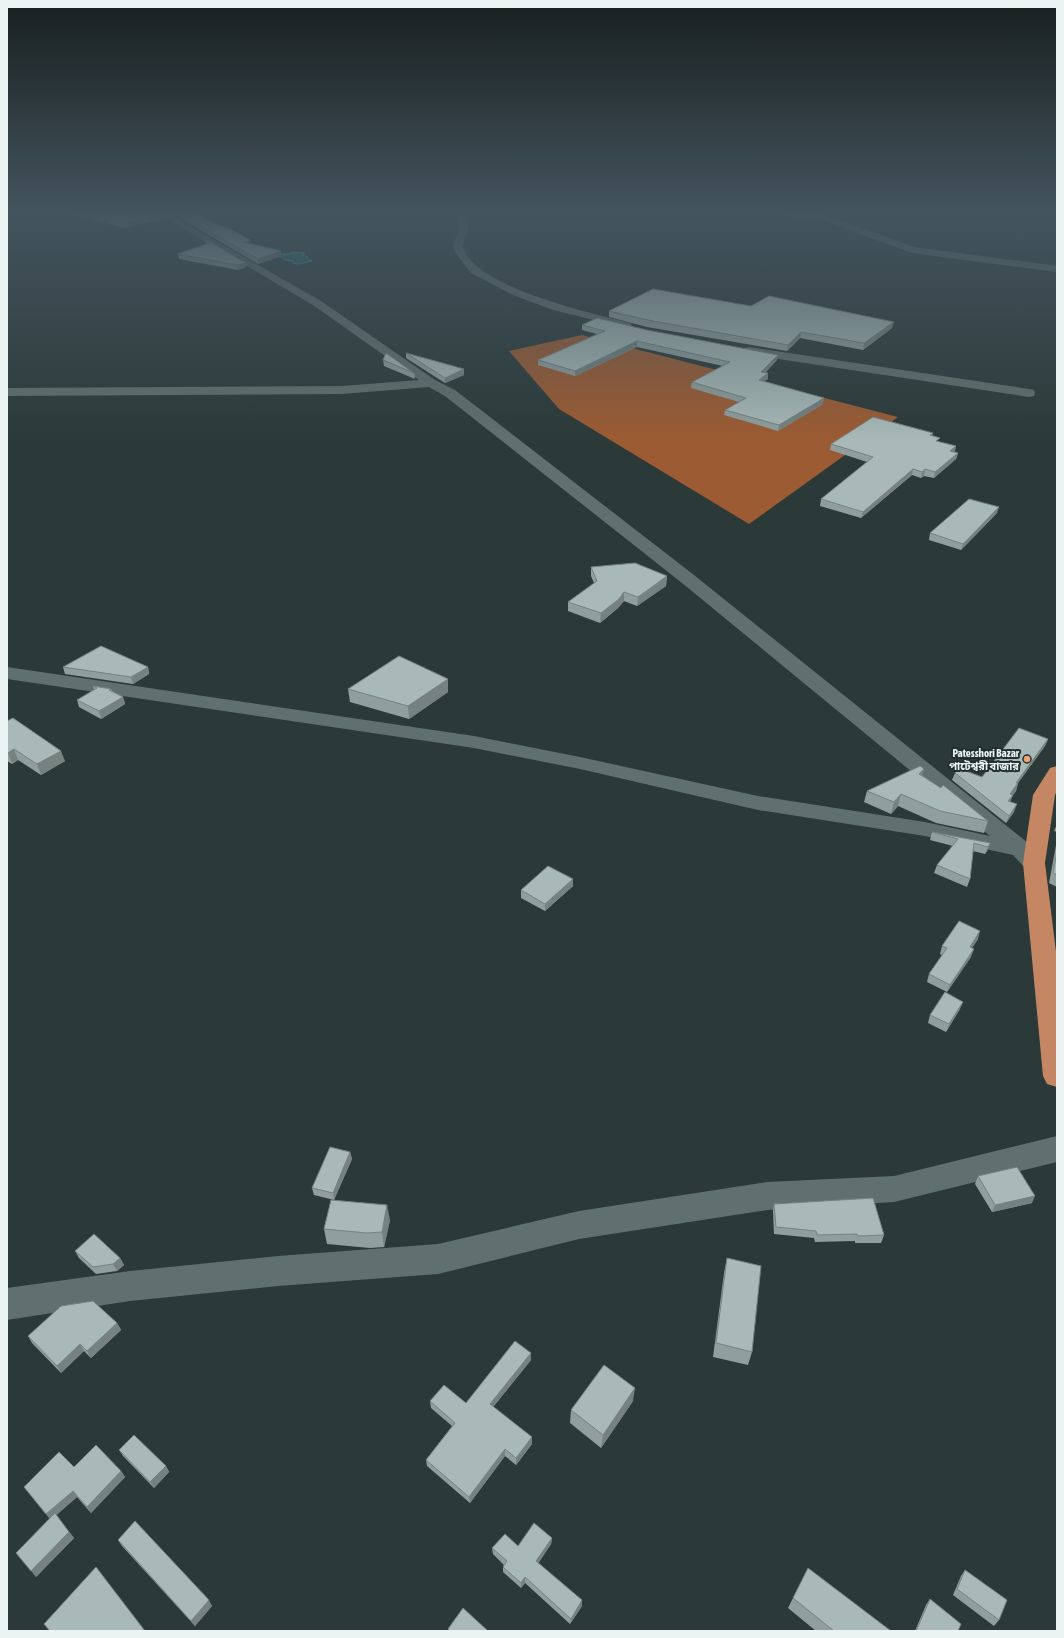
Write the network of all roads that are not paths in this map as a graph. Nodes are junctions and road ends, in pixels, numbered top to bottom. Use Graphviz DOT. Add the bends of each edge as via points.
graph roads {
  1 [pos="293,289"];
  2 [pos="510,289"];
  3 [pos="634,327"];
  4 [pos="736,348"];
  5 [pos="432,383"];
  6 [pos="7,392"];
  7 [pos="1029,393"];
  8 [pos="7,673"];
  9 [pos="1057,772"];
  10 [pos="1027,856"];
  11 [pos="1057,1076"];
  12 [pos="1057,1149"];
  13 [pos="7,1304"];
  1 -- 5 [label="street"];
  2 -- 3 [label="street" via="552,306"];
  4 -- 7 [label="street"];
  5 -- 6 [label="street" via="342,390"];
  5 -- 10 [label="street" via="450,393 682,574"];
  8 -- 10 [label="street" via="474,742 758,803 926,829"];
  9 -- 10 [label="highway" via="1044,795"];
  10 -- 11 [label="highway"];
  12 -- 13 [label="street" via="894,1189 751,1198 579,1225 438,1259 130,1286"];
}
